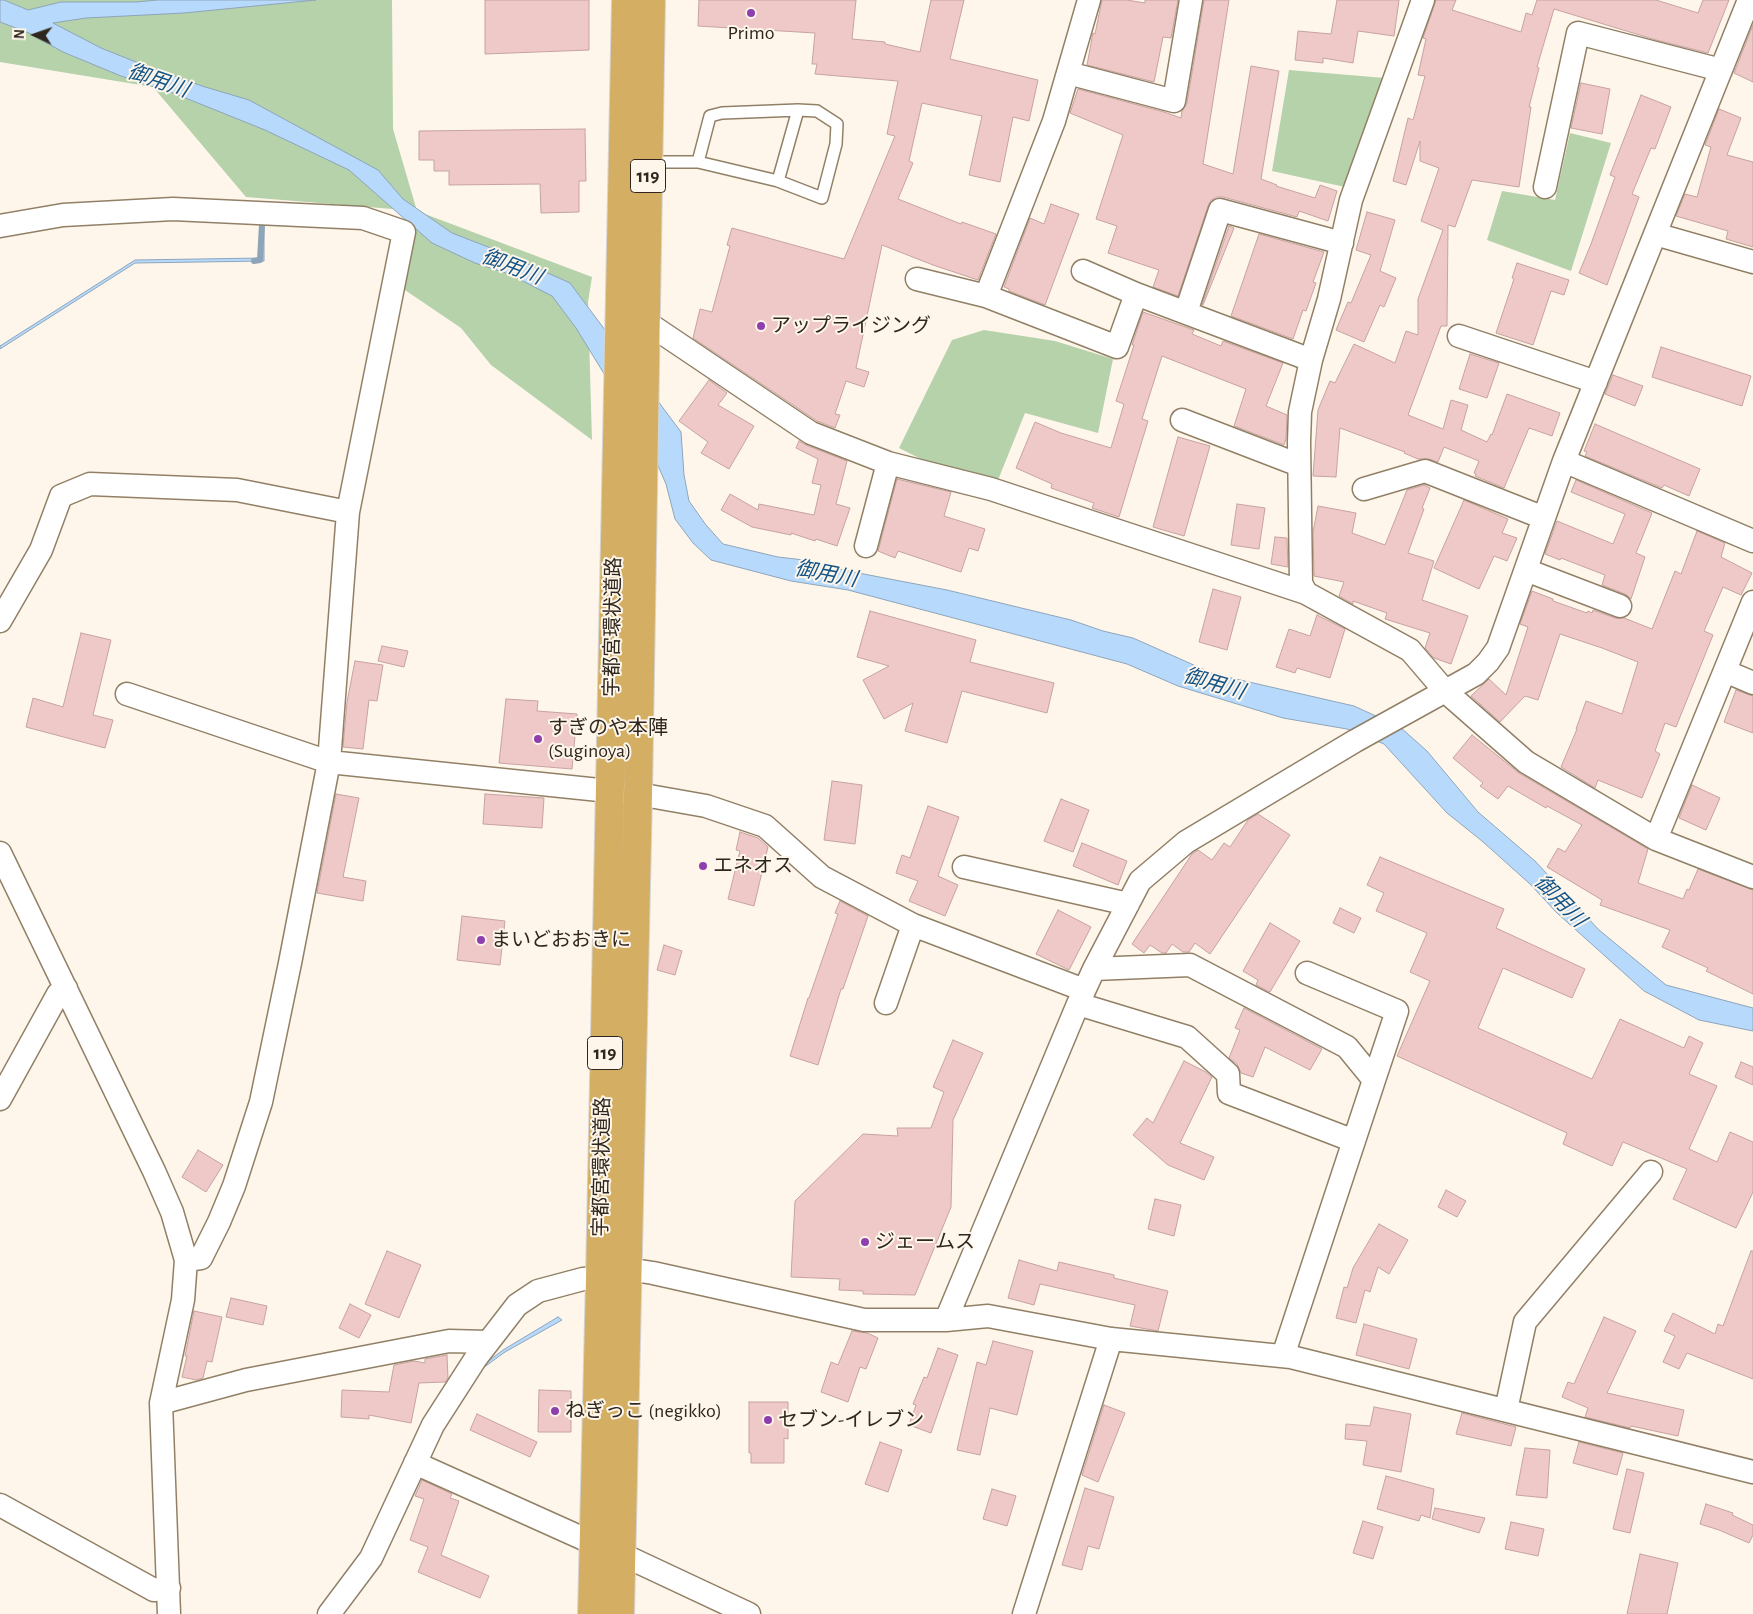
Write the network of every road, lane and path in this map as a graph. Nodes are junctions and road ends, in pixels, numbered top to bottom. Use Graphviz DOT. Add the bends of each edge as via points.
graph roads {
  1 [pos="612,0"];
  2 [pos="626,0"];
  3 [pos="651,0"];
  4 [pos="666,0"];
  5 [pos="1089,0"];
  6 [pos="1191,0"];
  7 [pos="1423,0"];
  8 [pos="1750,0"];
  9 [pos="650,31"];
  10 [pos="1721,70"];
  11 [pos="1068,74"];
  12 [pos="798,110"];
  13 [pos="648,162"];
  14 [pos="698,162"];
  15 [pos="778,181"];
  16 [pos="1545,187"];
  17 [pos="622,205"];
  18 [pos="0,226"];
  19 [pos="1655,234"];
  20 [pos="1342,243"];
  21 [pos="1753,262"];
  22 [pos="1083,271"];
  23 [pos="917,279"];
  24 [pos="1136,294"];
  25 [pos="986,296"];
  26 [pos="1186,312"];
  27 [pos="633,320"];
  28 [pos="1459,336"];
  29 [pos="1311,360"];
  30 [pos="1596,382"];
  31 [pos="1182,420"];
  32 [pos="1564,461"];
  33 [pos="888,463"];
  34 [pos="1299,465"];
  35 [pos="1364,489"];
  36 [pos="348,512"];
  37 [pos="1544,518"];
  38 [pos="1753,541"];
  39 [pos="866,546"];
  40 [pos="1526,570"];
  41 [pos="1306,594"];
  42 [pos="1620,606"];
  43 [pos="1752,607"];
  44 [pos="0,621"];
  45 [pos="1725,671"];
  46 [pos="1753,683"];
  47 [pos="1445,690"];
  48 [pos="127,694"];
  49 [pos="329,762"];
  50 [pos="610,791"];
  51 [pos="638,794"];
  52 [pos="1656,839"];
  53 [pos="0,853"];
  54 [pos="964,868"];
  55 [pos="1753,877"];
  56 [pos="1128,904"];
  57 [pos="913,925"];
  58 [pos="1094,969"];
  59 [pos="1307,973"];
  60 [pos="66,988"];
  61 [pos="1081,997"];
  62 [pos="886,1003"];
  63 [pos="1374,1080"];
  64 [pos="0,1099"];
  65 [pos="1354,1141"];
  66 [pos="1651,1172"];
  67 [pos="186,1260"];
  68 [pos="627,1270"];
  69 [pos="600,1278"];
  70 [pos="946,1320"];
  71 [pos="1111,1339"];
  72 [pos="488,1342"];
  73 [pos="1283,1356"];
  74 [pos="161,1403"];
  75 [pos="1506,1410"];
  76 [pos="415,1463"];
  77 [pos="1753,1472"];
  78 [pos="0,1505"];
  79 [pos="593,1543"];
  80 [pos="621,1554"];
  81 [pos="169,1588"];
  82 [pos="169,1614"];
  83 [pos="329,1614"];
  84 [pos="592,1614"];
  85 [pos="620,1614"];
  86 [pos="749,1614"];
  87 [pos="1024,1614"];
  1 -- 17 [label="highway, 119"];
  2 -- 17 [label="highway, 宇都宮環状道路 / 119"];
  3 -- 9 [label="highway, 宇都宮環状道路 / 119"];
  4 -- 9 [label="highway" via="665,27"];
  5 -- 11 [label="street"];
  6 -- 11 [label="street" via="1174,100"];
  7 -- 20 [label="street" via="1351,200"];
  8 -- 10 [label="street"];
  9 -- 13 [label="highway, 宇都宮環状道路 / 119"];
  10 -- 16 [label="street" via="1578,33"];
  10 -- 19 [label="street"];
  11 -- 25 [label="street" via="1054,121"];
  12 -- 14 [label="lane" via="710,116"];
  12 -- 15 [label="lane"];
  12 -- 15 [label="lane" via="817,111 837,124 836,144 822,198"];
  13 -- 14 [label="lane"];
  13 -- 27 [label="highway, 宇都宮環状道路 / 119"];
  14 -- 15 [label="lane"];
  17 -- 27 [label="highway, 宇都宮環状道路 / 119"];
  18 -- 36 [label="street" via="62,215 173,208 363,218 404,232"];
  19 -- 21 [label="street"];
  19 -- 30 [label="street"];
  20 -- 26 [label="street" via="1220,210"];
  20 -- 29 [label="street"];
  22 -- 24 [label="street"];
  23 -- 25 [label="street"];
  24 -- 25 [label="street" via="1117,347"];
  24 -- 26 [label="street"];
  26 -- 29 [label="street"];
  27 -- 33 [label="street" via="811,434"];
  27 -- 50 [label="highway, 宇都宮環状道路 / 119" via="616,493"];
  27 -- 51 [label="highway, 宇都宮環状道路 / 119" via="643,495"];
  28 -- 30 [label="street"];
  29 -- 34 [label="street" via="1300,412"];
  30 -- 32 [label="street"];
  31 -- 34 [label="street"];
  32 -- 37 [label="street"];
  32 -- 38 [label="street"];
  33 -- 39 [label="street"];
  33 -- 41 [label="street" via="991,489"];
  34 -- 41 [label="street" via="1301,583"];
  35 -- 37 [label="street" via="1425,470"];
  36 -- 44 [label="street" via="237,490 90,484 61,496 41,550"];
  36 -- 49 [label="street"];
  37 -- 40 [label="street"];
  40 -- 42 [label="street"];
  40 -- 47 [label="street" via="1498,648 1476,674"];
  41 -- 47 [label="street" via="1410,650"];
  43 -- 45 [label="street"];
  45 -- 46 [label="street"];
  45 -- 52 [label="street"];
  47 -- 52 [label="street" via="1526,762"];
  47 -- 56 [label="street" via="1186,842 1140,881"];
  48 -- 49 [label="street"];
  49 -- 50 [label="street"];
  49 -- 67 [label="street" via="261,1102 219,1222 201,1258"];
  50 -- 51 [label="street"];
  50 -- 69 [label="highway, 宇都宮環状道路 / 119"];
  51 -- 57 [label="street" via="706,806 765,826 822,877"];
  51 -- 68 [label="highway, 宇都宮環状道路 / 119"];
  52 -- 55 [label="street"];
  53 -- 60 [label="street"];
  54 -- 56 [label="street"];
  56 -- 58 [label="street"];
  57 -- 61 [label="street"];
  57 -- 62 [label="street"];
  58 -- 61 [label="street"];
  58 -- 63 [label="street" via="1190,965 1346,1047"];
  59 -- 63 [label="street" via="1397,1011"];
  60 -- 64 [label="street" via="58,994"];
  60 -- 67 [label="street" via="158,1179"];
  61 -- 65 [label="street" via="1187,1037 1228,1074 1230,1093"];
  61 -- 70 [label="street"];
  63 -- 65 [label="street"];
  65 -- 73 [label="street"];
  66 -- 75 [label="street" via="1525,1322"];
  67 -- 74 [label="street" via="183,1300"];
  68 -- 69 [label="street"];
  68 -- 70 [label="street" via="864,1320"];
  68 -- 80 [label="highway, 宇都宮環状道路 / 119"];
  69 -- 72 [label="street" via="583,1279 538,1292 517,1304"];
  69 -- 79 [label="highway, 宇都宮環状道路 / 119"];
  70 -- 71 [label="street" via="988,1316"];
  71 -- 73 [label="street"];
  71 -- 87 [label="street"];
  72 -- 74 [label="street" via="449,1341 246,1380"];
  72 -- 76 [label="street" via="433,1425"];
  73 -- 75 [label="street"];
  74 -- 81 [label="street"];
  75 -- 77 [label="street"];
  76 -- 79 [label="street"];
  76 -- 83 [label="street" via="371,1558"];
  78 -- 81 [label="street" via="154,1590"];
  79 -- 84 [label="highway, 宇都宮環状道路 / 119"];
  80 -- 85 [label="highway, 宇都宮環状道路 / 119"];
  80 -- 86 [label="street"];
  81 -- 82 [label="street"];
}
